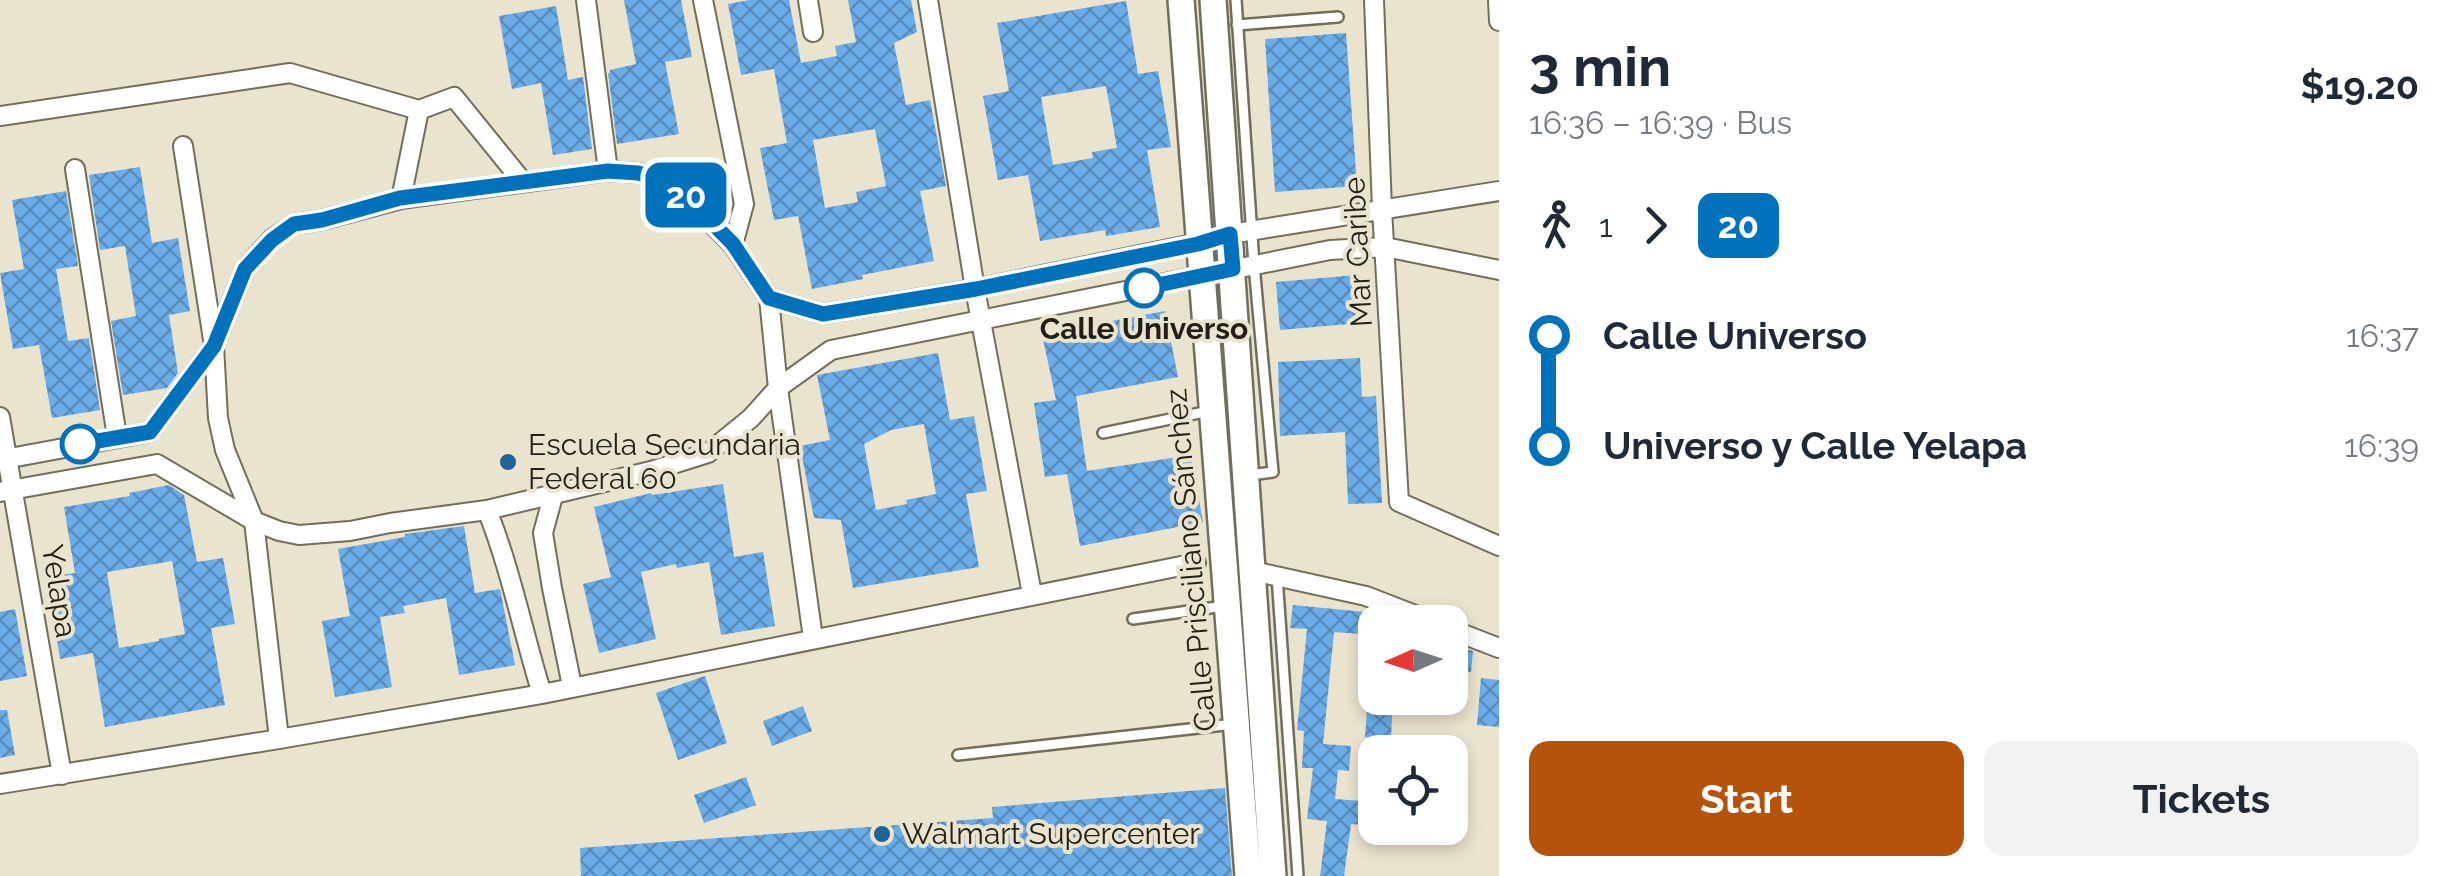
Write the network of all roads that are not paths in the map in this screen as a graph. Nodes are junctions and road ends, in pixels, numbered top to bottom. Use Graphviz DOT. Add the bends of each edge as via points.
graph roads {
  1 [pos="586,0"];
  2 [pos="705,0"];
  3 [pos="808,0"];
  4 [pos="928,0"];
  5 [pos="1179,0"];
  6 [pos="1213,0"];
  7 [pos="1236,0"];
  8 [pos="1374,0"];
  9 [pos="1498,0"];
  10 [pos="1338,17"];
  11 [pos="1499,21"];
  12 [pos="1230,30"];
  13 [pos="813,32"];
  14 [pos="419,110"];
  15 [pos="0,116"];
  16 [pos="183,146"];
  17 [pos="74,169"];
  18 [pos="608,171"];
  19 [pos="522,182"];
  20 [pos="1499,190"];
  21 [pos="400,198"];
  22 [pos="1382,209"];
  23 [pos="1241,232"];
  24 [pos="733,244"];
  25 [pos="1198,244"];
  26 [pos="1385,246"];
  27 [pos="1243,267"];
  28 [pos="1499,270"];
  29 [pos="1202,277"];
  30 [pos="976,289"];
  31 [pos="769,298"];
  32 [pos="823,314"];
  33 [pos="982,321"];
  34 [pos="214,346"];
  35 [pos="830,350"];
  36 [pos="778,388"];
  37 [pos="1212,410"];
  38 [pos="0,416"];
  39 [pos="150,432"];
  40 [pos="1102,433"];
  41 [pos="117,438"];
  42 [pos="4,459"];
  43 [pos="158,464"];
  44 [pos="7,490"];
  45 [pos="552,496"];
  46 [pos="487,510"];
  47 [pos="254,521"];
  48 [pos="1499,546"];
  49 [pos="1196,562"];
  50 [pos="1265,574"];
  51 [pos="1032,594"];
  52 [pos="1389,605"];
  53 [pos="1227,606"];
  54 [pos="1133,619"];
  55 [pos="1468,636"];
  56 [pos="813,638"];
  57 [pos="1499,648"];
  58 [pos="572,686"];
  59 [pos="542,694"];
  60 [pos="1236,724"];
  61 [pos="279,739"];
  62 [pos="958,755"];
  63 [pos="62,775"];
  64 [pos="0,784"];
  65 [pos="1248,876"];
  66 [pos="1273,876"];
  67 [pos="1298,876"];
  1 -- 18 [label="street"];
  2 -- 24 [label="street" via="744,204"];
  3 -- 13 [label="street"];
  4 -- 30 [label="street"];
  5 -- 25 [label="main road, Calle Prisciliano Sánchez"];
  6 -- 12 [label="main road, Calle Prisciliano Sánchez"];
  7 -- 12 [label="lane"];
  8 -- 22 [label="street, Mar Caribe"];
  9 -- 11 [label="street"];
  10 -- 12 [label="lane"];
  12 -- 23 [label="main road, Calle Prisciliano Sánchez"];
  14 -- 15 [label="street" via="290,73"];
  14 -- 19 [label="street" via="454,97"];
  14 -- 21 [label="street"];
  16 -- 34 [label="street"];
  17 -- 41 [label="street"];
  18 -- 19 [label="street"];
  18 -- 24 [label="street" via="663,180"];
  19 -- 21 [label="street"];
  20 -- 22 [label="street"];
  21 -- 34 [label="street" via="294,224 272,240 245,269"];
  22 -- 23 [label="street"];
  22 -- 26 [label="street, Mar Caribe"];
  23 -- 25 [label="street"];
  23 -- 27 [label="main road, Calle Prisciliano Sánchez"];
  24 -- 31 [label="street"];
  25 -- 29 [label="main road, Calle Prisciliano Sánchez"];
  25 -- 30 [label="street"];
  26 -- 27 [label="street"];
  26 -- 28 [label="street"];
  26 -- 48 [label="street, Mar Caribe" via="1398,502"];
  27 -- 29 [label="street"];
  27 -- 50 [label="main road, Calle Prisciliano Sánchez" via="1247,475"];
  29 -- 33 [label="street"];
  29 -- 37 [label="main road, Calle Prisciliano Sánchez"];
  30 -- 32 [label="street"];
  30 -- 33 [label="street"];
  31 -- 32 [label="street"];
  31 -- 36 [label="street"];
  32 -- 35 [label="street"];
  33 -- 35 [label="street"];
  33 -- 51 [label="street"];
  34 -- 39 [label="street"];
  34 -- 47 [label="street" via="218,418"];
  35 -- 36 [label="street"];
  36 -- 45 [label="street" via="708,453"];
  36 -- 56 [label="street"];
  37 -- 40 [label="lane"];
  37 -- 53 [label="main road, Calle Prisciliano Sánchez"];
  38 -- 42 [label="street, Yelapa"];
  39 -- 41 [label="street"];
  39 -- 43 [label="street"];
  41 -- 42 [label="street"];
  42 -- 44 [label="street, Yelapa"];
  43 -- 44 [label="street"];
  43 -- 47 [label="street"];
  44 -- 63 [label="street, Yelapa"];
  45 -- 46 [label="street"];
  45 -- 58 [label="street" via="543,532"];
  46 -- 47 [label="street" via="298,534"];
  46 -- 59 [label="street"];
  47 -- 61 [label="street"];
  49 -- 51 [label="street"];
  50 -- 52 [label="street"];
  50 -- 66 [label="main road, Calle Prisciliano Sánchez"];
  50 -- 67 [label="lane"];
  51 -- 56 [label="street"];
  53 -- 54 [label="lane"];
  53 -- 60 [label="main road, Calle Prisciliano Sánchez"];
  55 -- 57 [label="street"];
  56 -- 58 [label="street"];
  58 -- 59 [label="street"];
  59 -- 61 [label="street"];
  60 -- 62 [label="lane"];
  60 -- 65 [label="main road, Calle Prisciliano Sánchez"];
  61 -- 63 [label="street"];
  63 -- 64 [label="street"];
}
